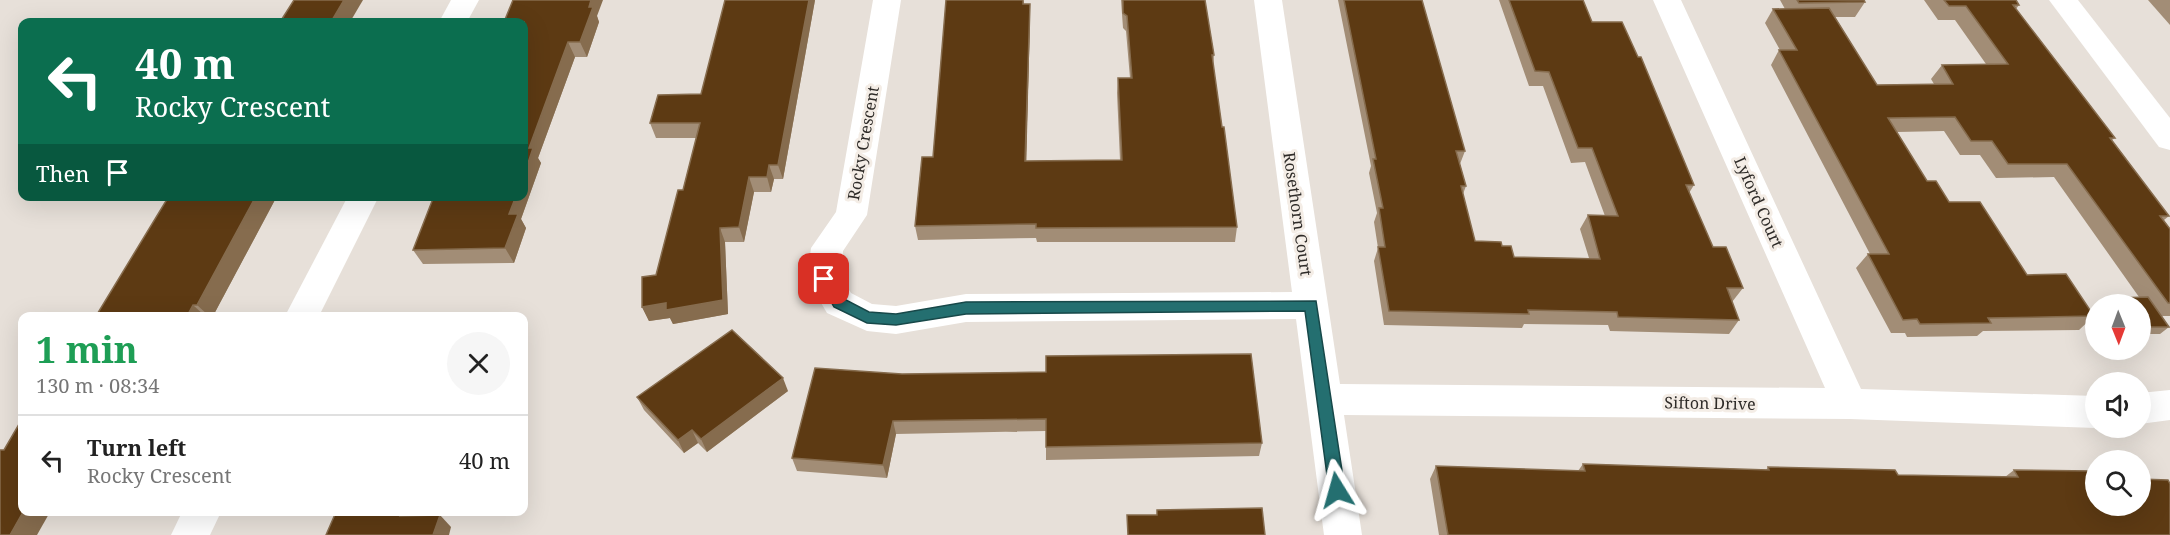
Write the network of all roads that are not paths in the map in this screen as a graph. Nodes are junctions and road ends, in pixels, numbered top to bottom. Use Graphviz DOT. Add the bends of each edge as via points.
graph roads {
  1 [pos="465,0"];
  2 [pos="887,0"];
  3 [pos="1268,0"];
  4 [pos="1667,0"];
  5 [pos="2063,0"];
  6 [pos="455,18"];
  7 [pos="2170,139"];
  8 [pos="361,201"];
  9 [pos="1311,305"];
  10 [pos="304,312"];
  11 [pos="1324,399"];
  12 [pos="1850,404"];
  13 [pos="2170,405"];
  14 [pos="2151,408"];
  15 [pos="2085,412"];
  16 [pos="200,516"];
  17 [pos="190,535"];
  18 [pos="1343,535"];
  1 -- 6 [label="street"];
  2 -- 9 [label="street, Rocky Crescent" via="851,215 826,248 824,279 839,303 867,318 896,320 966,308"];
  3 -- 9 [label="street, Rosethorn Court"];
  4 -- 12 [label="street, Lyford Court"];
  5 -- 7 [label="street"];
  8 -- 10 [label="street"];
  9 -- 11 [label="street, Rosethorn Court"];
  11 -- 12 [label="street, Sifton Drive"];
  11 -- 18 [label="street, Rosethorn Court"];
  12 -- 15 [label="street, Sifton Drive"];
  13 -- 14 [label="street"];
  16 -- 17 [label="street"];
}
